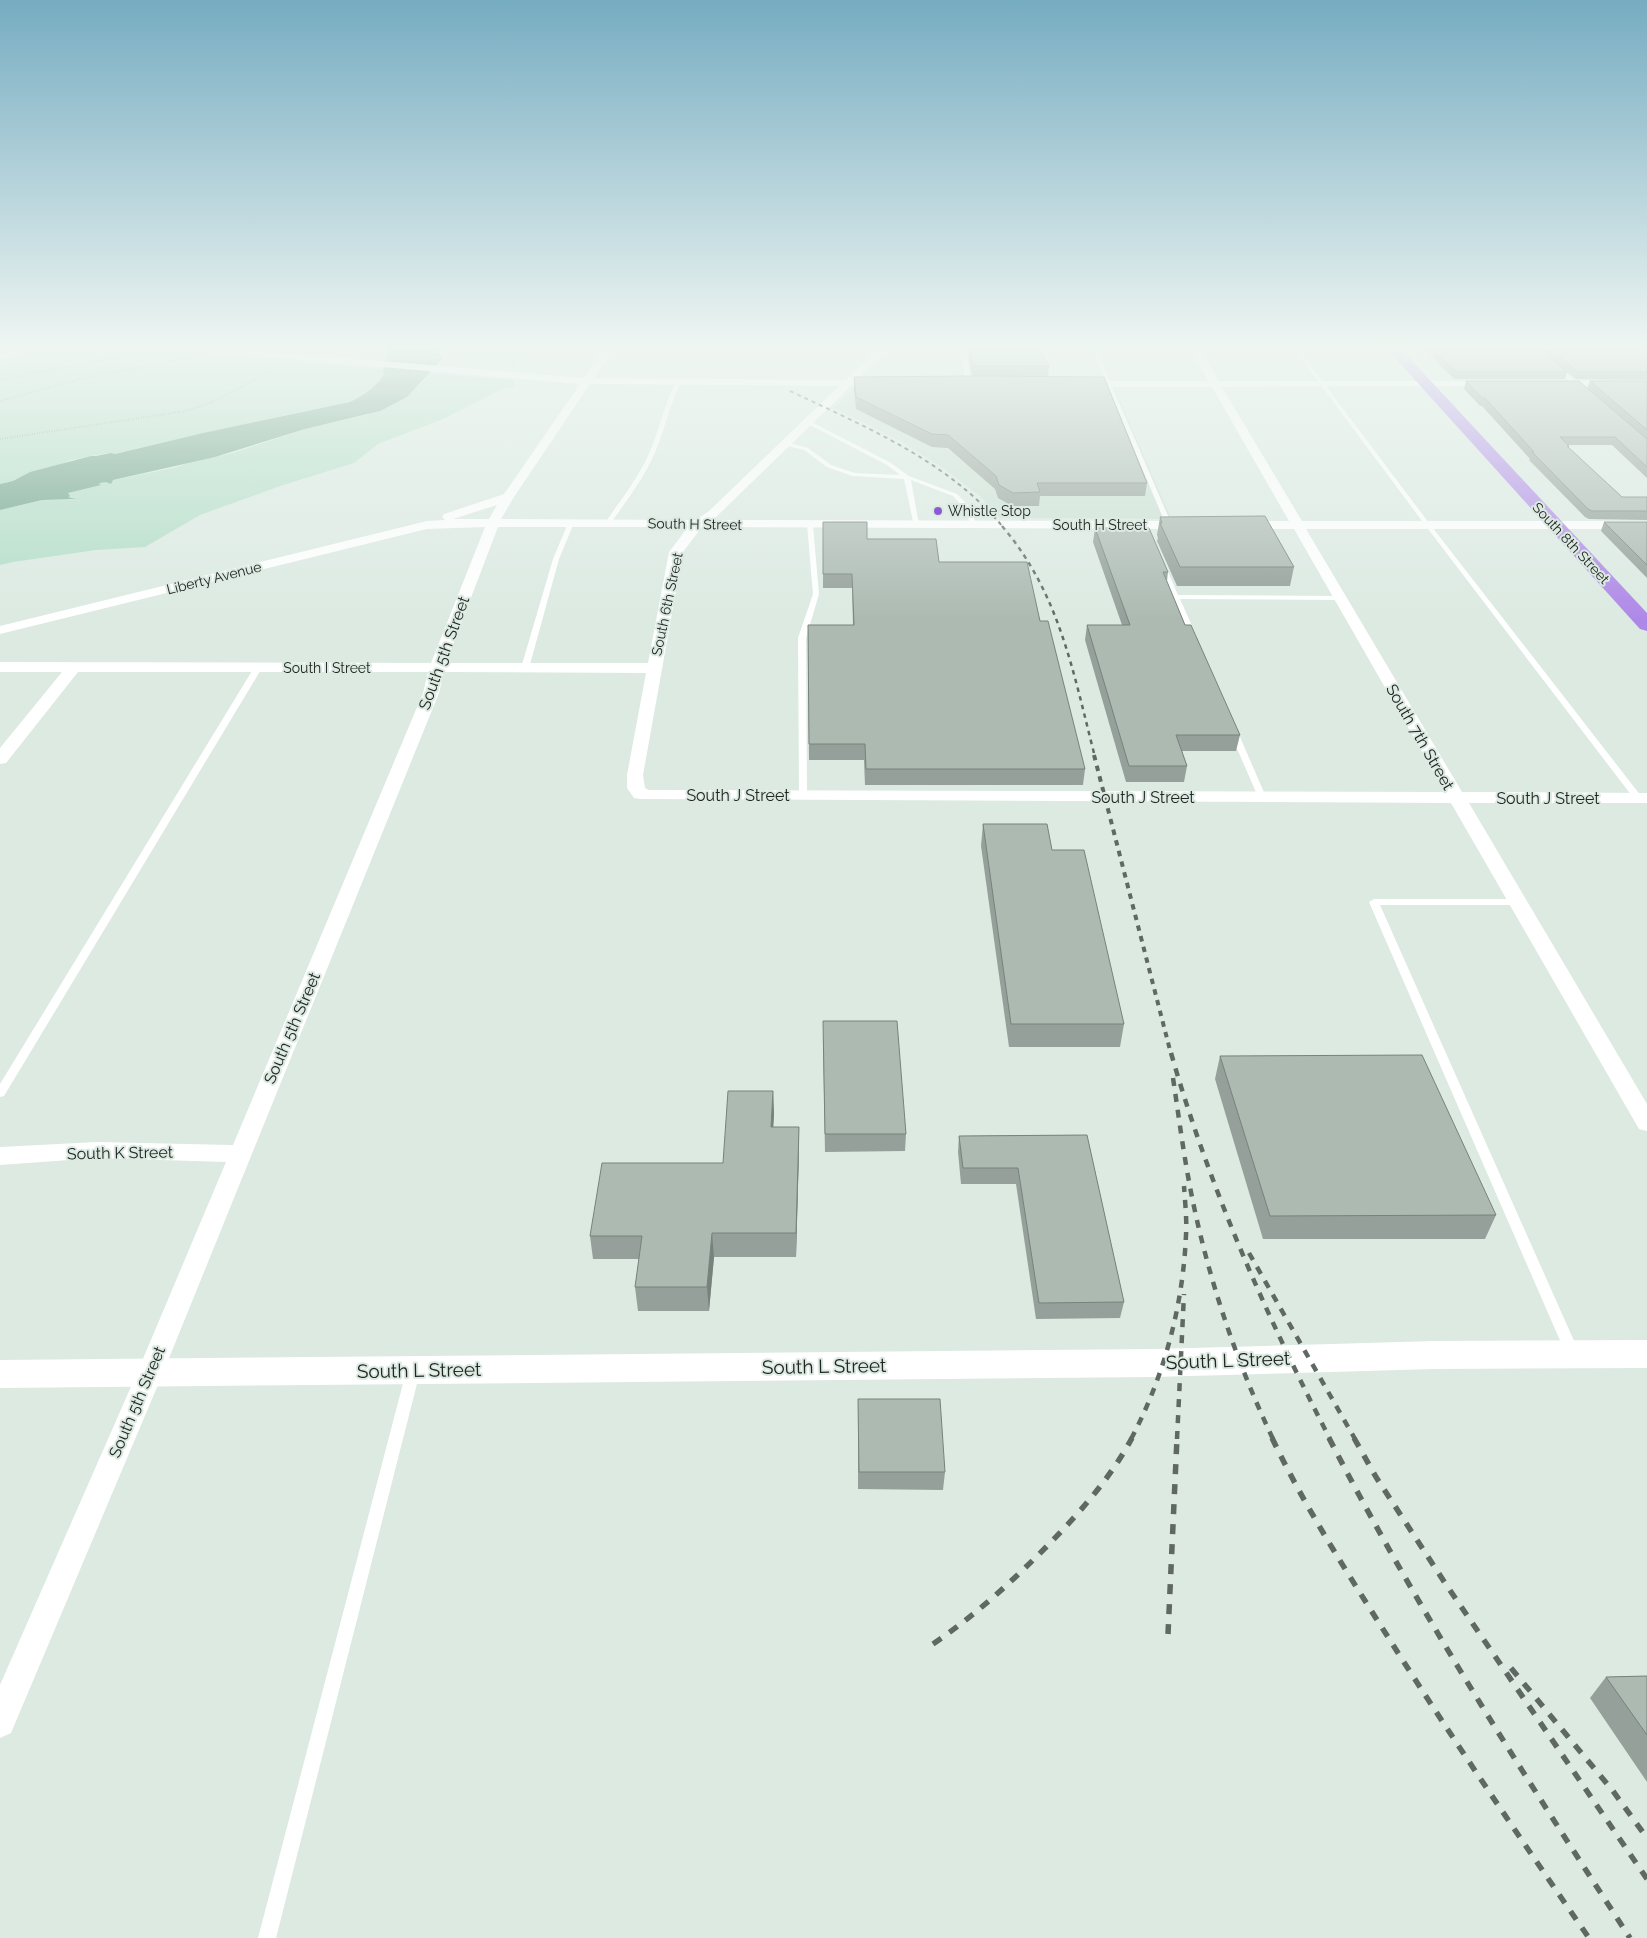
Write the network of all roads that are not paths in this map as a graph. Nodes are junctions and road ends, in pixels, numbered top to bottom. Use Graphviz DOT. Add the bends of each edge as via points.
graph roads {
  1 [pos="548,439"];
  2 [pos="657,439"];
  3 [pos="791,439"];
  4 [pos="842,439"];
  5 [pos="1133,439"];
  6 [pos="1246,439"];
  7 [pos="1364,439"];
  8 [pos="1476,439"];
  9 [pos="786,444"];
  10 [pos="907,477"];
  11 [pos="508,497"];
  12 [pos="493,523"];
  13 [pos="570,523"];
  14 [pos="608,523"];
  15 [pos="428,524"];
  16 [pos="1427,524"];
  17 [pos="697,525"];
  18 [pos="810,525"];
  19 [pos="916,525"];
  20 [pos="973,525"];
  21 [pos="1169,525"];
  22 [pos="1198,525"];
  23 [pos="1228,525"];
  24 [pos="1296,525"];
  25 [pos="1554,525"];
  26 [pos="1647,525"];
  27 [pos="1160,561"];
  28 [pos="1176,598"];
  29 [pos="1338,598"];
  30 [pos="1647,625"];
  31 [pos="0,630"];
  32 [pos="1196,643"];
  33 [pos="0,667"];
  34 [pos="73,668"];
  35 [pos="258,668"];
  36 [pos="437,668"];
  37 [pos="525,668"];
  38 [pos="653,668"];
  39 [pos="1231,724"];
  40 [pos="0,759"];
  41 [pos="640,794"];
  42 [pos="803,796"];
  43 [pos="1262,797"];
  44 [pos="1456,798"];
  45 [pos="1643,798"];
  46 [pos="1517,902"];
  47 [pos="0,1094"];
  48 [pos="1647,1123"];
  49 [pos="240,1154"];
  50 [pos="0,1156"];
  51 [pos="1573,1354"];
  52 [pos="1647,1354"];
  53 [pos="414,1370"];
  54 [pos="150,1373"];
  55 [pos="0,1374"];
  56 [pos="0,1722"];
  57 [pos="268,1938"];
  1 -- 11 [label="street, South 5th Street"];
  2 -- 14 [label="lane" via="637,482"];
  3 -- 9 [label="street, South 6th Street"];
  4 -- 10 [label="lane"];
  5 -- 21 [label="lane"];
  6 -- 24 [label="street, South 7th Street"];
  7 -- 16 [label="lane"];
  8 -- 25 [label="highway, South 8th Street"];
  9 -- 10 [label="lane" via="806,449 828,466 854,475"];
  9 -- 17 [label="street, South 6th Street" via="714,514"];
  10 -- 19 [label="lane"];
  10 -- 20 [label="lane" via="955,495 968,508"];
  11 -- 12 [label="street, South 5th Street"];
  11 -- 15 [label="street, Liberty Avenue"];
  12 -- 13 [label="street, South H Street"];
  12 -- 15 [label="street, Liberty Avenue"];
  12 -- 36 [label="street, South 5th Street"];
  13 -- 14 [label="street, South H Street"];
  13 -- 37 [label="lane" via="556,559"];
  14 -- 17 [label="street, South H Street"];
  15 -- 31 [label="street, Liberty Avenue"];
  16 -- 24 [label="street"];
  16 -- 25 [label="street"];
  16 -- 45 [label="lane"];
  17 -- 18 [label="street, South H Street"];
  17 -- 38 [label="street, South 6th Street" via="676,552"];
  18 -- 19 [label="street, South H Street"];
  18 -- 42 [label="lane" via="816,594 802,638"];
  19 -- 20 [label="street, South H Street"];
  20 -- 21 [label="street, South H Street" via="1147,530"];
  21 -- 22 [label="street, South H Street"];
  23 -- 24 [label="street"];
  24 -- 29 [label="street, South 7th Street"];
  25 -- 26 [label="street"];
  25 -- 30 [label="highway, South 8th Street"];
  27 -- 28 [label="lane"];
  28 -- 29 [label="lane"];
  28 -- 32 [label="lane"];
  29 -- 44 [label="street, South 7th Street"];
  33 -- 34 [label="street, South I Street"];
  34 -- 35 [label="street, South I Street"];
  34 -- 40 [label="street"];
  35 -- 36 [label="street, South I Street"];
  35 -- 47 [label="lane"];
  36 -- 37 [label="street, South I Street"];
  36 -- 49 [label="street, South 5th Street" via="431,693"];
  37 -- 38 [label="street, South I Street"];
  38 -- 41 [label="street, South 6th Street" via="635,775"];
  39 -- 43 [label="lane"];
  41 -- 42 [label="street, South J Street"];
  42 -- 43 [label="street, South J Street"];
  43 -- 44 [label="street, South J Street"];
  44 -- 45 [label="street, South J Street"];
  44 -- 46 [label="street, South 7th Street"];
  46 -- 48 [label="street, South 7th Street"];
  46 -- 51 [label="lane" via="1374,902"];
  49 -- 50 [label="street, South K Street" via="97,1150"];
  49 -- 54 [label="street, South 5th Street"];
  51 -- 52 [label="street, South L Street"];
  51 -- 53 [label="street, South L Street" via="1154,1363"];
  53 -- 54 [label="street, South L Street"];
  53 -- 57 [label="lane"];
  54 -- 55 [label="street, South L Street"];
  54 -- 56 [label="street, South 5th Street"];
}
